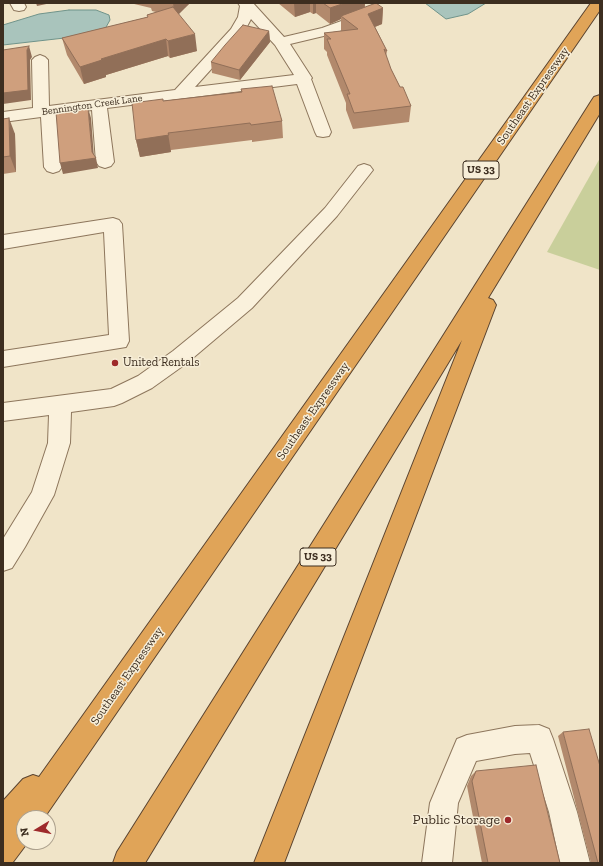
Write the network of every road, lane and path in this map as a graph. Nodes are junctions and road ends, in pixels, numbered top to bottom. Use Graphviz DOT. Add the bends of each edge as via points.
graph roads {
  1 [pos="598,3"];
  2 [pos="246,4"];
  3 [pos="370,14"];
  4 [pos="281,42"];
  5 [pos="40,60"];
  6 [pos="304,78"];
  7 [pos="181,93"];
  8 [pos="600,100"];
  9 [pos="98,105"];
  10 [pos="45,112"];
  11 [pos="3,117"];
  12 [pos="323,132"];
  13 [pos="105,162"];
  14 [pos="53,167"];
  15 [pos="364,170"];
  16 [pos="3,242"];
  17 [pos="507,252"];
  18 [pos="3,358"];
  19 [pos="60,404"];
  20 [pos="3,412"];
  21 [pos="3,560"];
  22 [pos="111,698"];
  23 [pos="33,810"];
  24 [pos="3,823"];
  25 [pos="16,833"];
  26 [pos="3,852"];
  27 [pos="128,863"];
  28 [pos="269,863"];
  29 [pos="438,863"];
  30 [pos="575,863"];
  1 -- 22 [label="highway, Southeast Expressway / US 33"];
  2 -- 4 [label="street"];
  2 -- 7 [label="street" via="241,26"];
  3 -- 4 [label="street" via="327,31"];
  4 -- 6 [label="street"];
  5 -- 10 [label="street"];
  6 -- 7 [label="street, Bennington Creek Lane"];
  6 -- 12 [label="street"];
  7 -- 9 [label="street, Bennington Creek Lane"];
  8 -- 17 [label="highway, US 33"];
  9 -- 10 [label="street, Bennington Creek Lane"];
  9 -- 13 [label="street"];
  10 -- 11 [label="street, Bennington Creek Lane"];
  10 -- 14 [label="street"];
  15 -- 19 [label="street" via="330,212 245,303 180,356 145,382 114,397"];
  16 -- 18 [label="street" via="113,224 119,341"];
  17 -- 27 [label="highway, US 33"];
  17 -- 28 [label="highway"];
  19 -- 20 [label="street"];
  19 -- 21 [label="street" via="58,443 42,495"];
  22 -- 23 [label="highway, Southeast Expressway / US 33"];
  22 -- 24 [label="highway"];
  25 -- 26 [label="highway"];
  29 -- 30 [label="street" via="444,803 467,749 539,738 563,812"];
}
